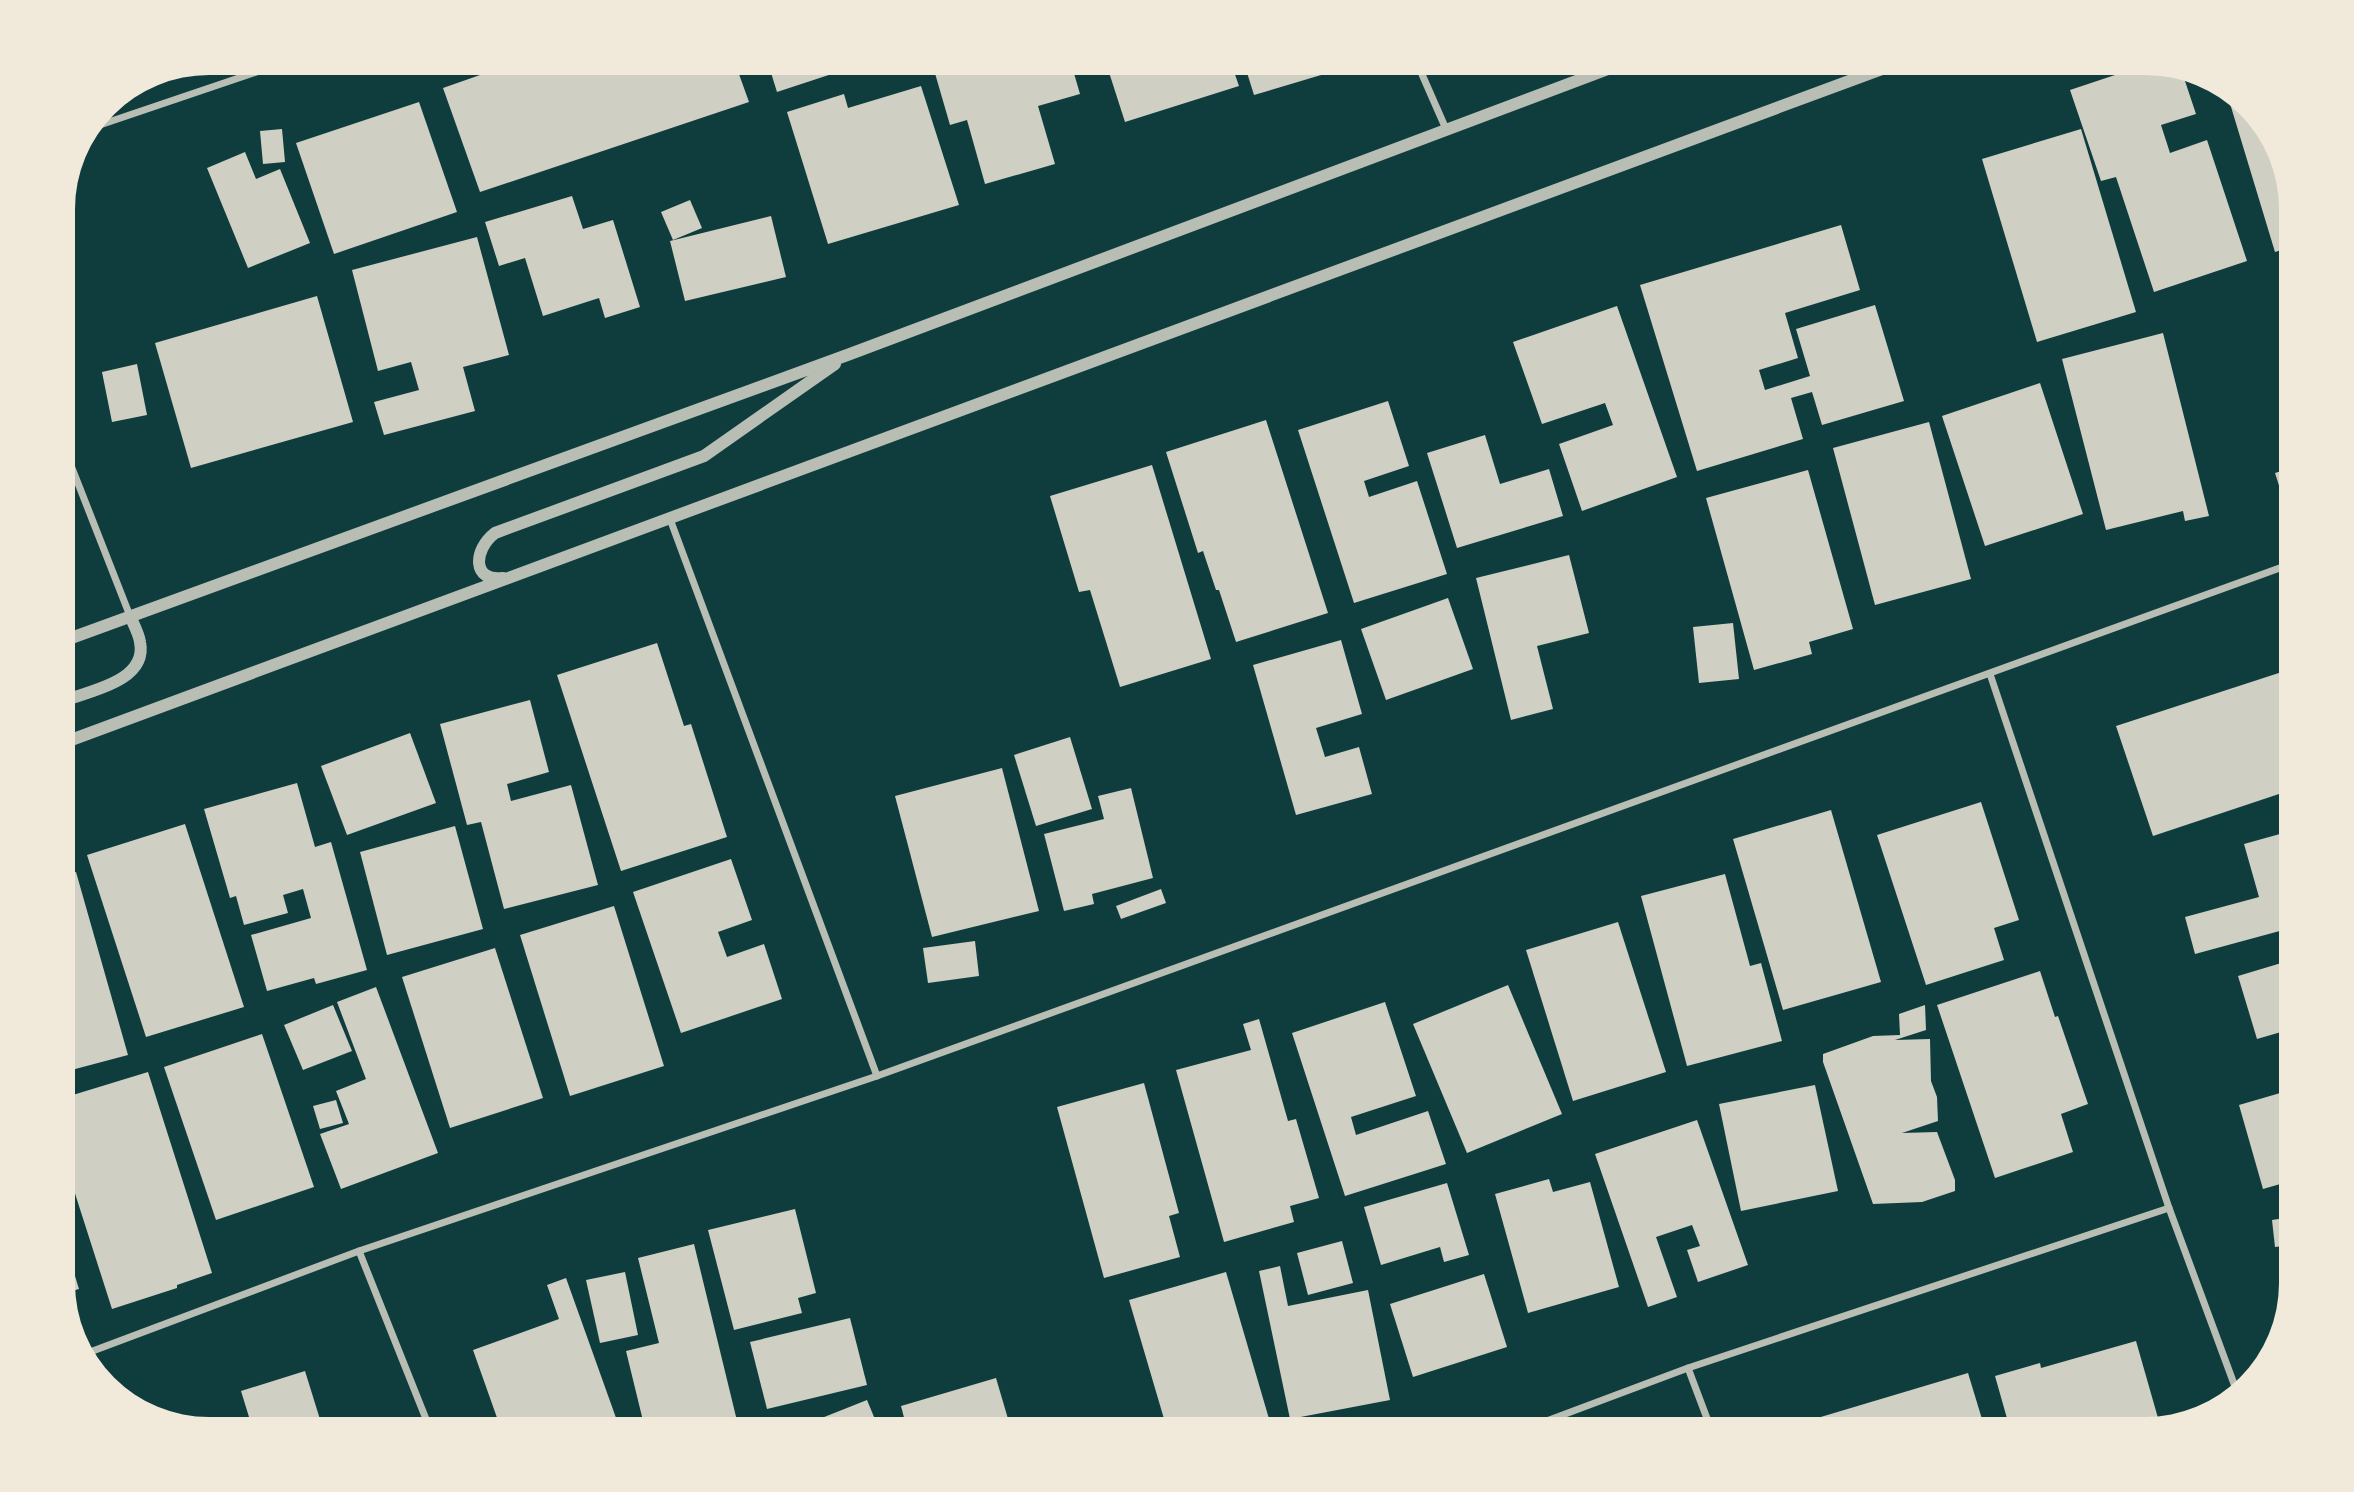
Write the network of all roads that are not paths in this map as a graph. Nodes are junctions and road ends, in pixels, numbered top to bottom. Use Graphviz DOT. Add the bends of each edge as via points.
graph roads {
  1 [pos="248,75"];
  2 [pos="1422,75"];
  3 [pos="1592,75"];
  4 [pos="1866,75"];
  5 [pos="108,122"];
  6 [pos="1446,129"];
  7 [pos="850,354"];
  8 [pos="76,478"];
  9 [pos="670,519"];
  10 [pos="2279,568"];
  11 [pos="514,576"];
  12 [pos="130,616"];
  13 [pos="76,636"];
  14 [pos="1990,674"];
  15 [pos="76,696"];
  16 [pos="76,738"];
  17 [pos="877,1076"];
  18 [pos="2169,1208"];
  19 [pos="359,1251"];
  20 [pos="93,1351"];
  21 [pos="1688,1368"];
  22 [pos="2233,1383"];
  23 [pos="425,1417"];
  24 [pos="1557,1417"];
  25 [pos="1706,1417"];
  1 -- 5 [label="street"];
  2 -- 6 [label="street"];
  3 -- 6 [label="street"];
  4 -- 9 [label="street"];
  6 -- 7 [label="street"];
  7 -- 11 [label="street" via="704,456 495,533 479,551 482,571 498,579"];
  7 -- 12 [label="street"];
  8 -- 12 [label="street"];
  9 -- 11 [label="street"];
  9 -- 17 [label="street"];
  10 -- 14 [label="street"];
  11 -- 16 [label="street"];
  12 -- 13 [label="street"];
  12 -- 15 [label="street" via="141,644 140,661 117,681"];
  14 -- 17 [label="street"];
  14 -- 18 [label="street"];
  17 -- 19 [label="street"];
  18 -- 21 [label="street"];
  18 -- 22 [label="street"];
  19 -- 20 [label="street"];
  19 -- 23 [label="street"];
  21 -- 24 [label="street"];
  21 -- 25 [label="street"];
}
